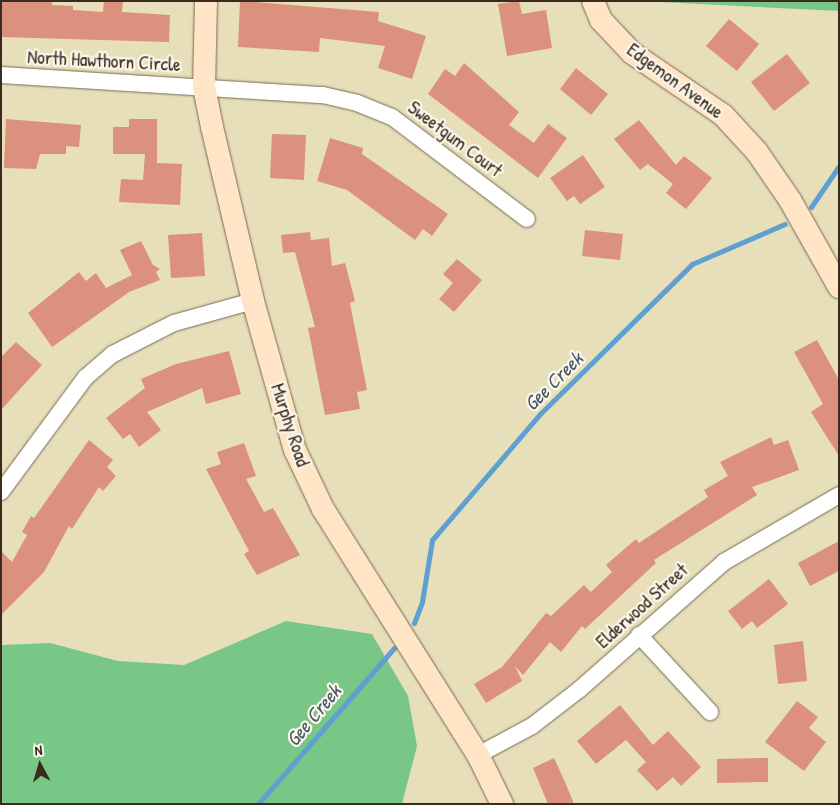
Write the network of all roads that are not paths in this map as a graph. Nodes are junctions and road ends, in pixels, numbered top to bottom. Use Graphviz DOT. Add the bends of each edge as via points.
graph roads {
  1 [pos="206,1"];
  2 [pos="593,1"];
  3 [pos="1,75"];
  4 [pos="204,87"];
  5 [pos="527,219"];
  6 [pos="839,287"];
  7 [pos="253,301"];
  8 [pos="1,492"];
  9 [pos="839,495"];
  10 [pos="639,634"];
  11 [pos="710,712"];
  12 [pos="478,755"];
  13 [pos="502,804"];
  1 -- 4 [label="street, Murphy Road"];
  2 -- 6 [label="street, Edgemon Avenue" via="601,20 632,53 723,115 757,152 790,200"];
  3 -- 4 [label="street, North Hawthorn Circle"];
  4 -- 5 [label="street, Sweetgum Court" via="323,95 392,117"];
  4 -- 7 [label="street, Murphy Road"];
  7 -- 8 [label="street" via="174,323 113,354 85,378"];
  7 -- 12 [label="street, Murphy Road" via="295,450 323,509"];
  9 -- 10 [label="street, Elderwood Street" via="724,562"];
  10 -- 11 [label="street"];
  10 -- 12 [label="street, Elderwood Street" via="580,689 532,726"];
  12 -- 13 [label="street, Murphy Road"];
}
